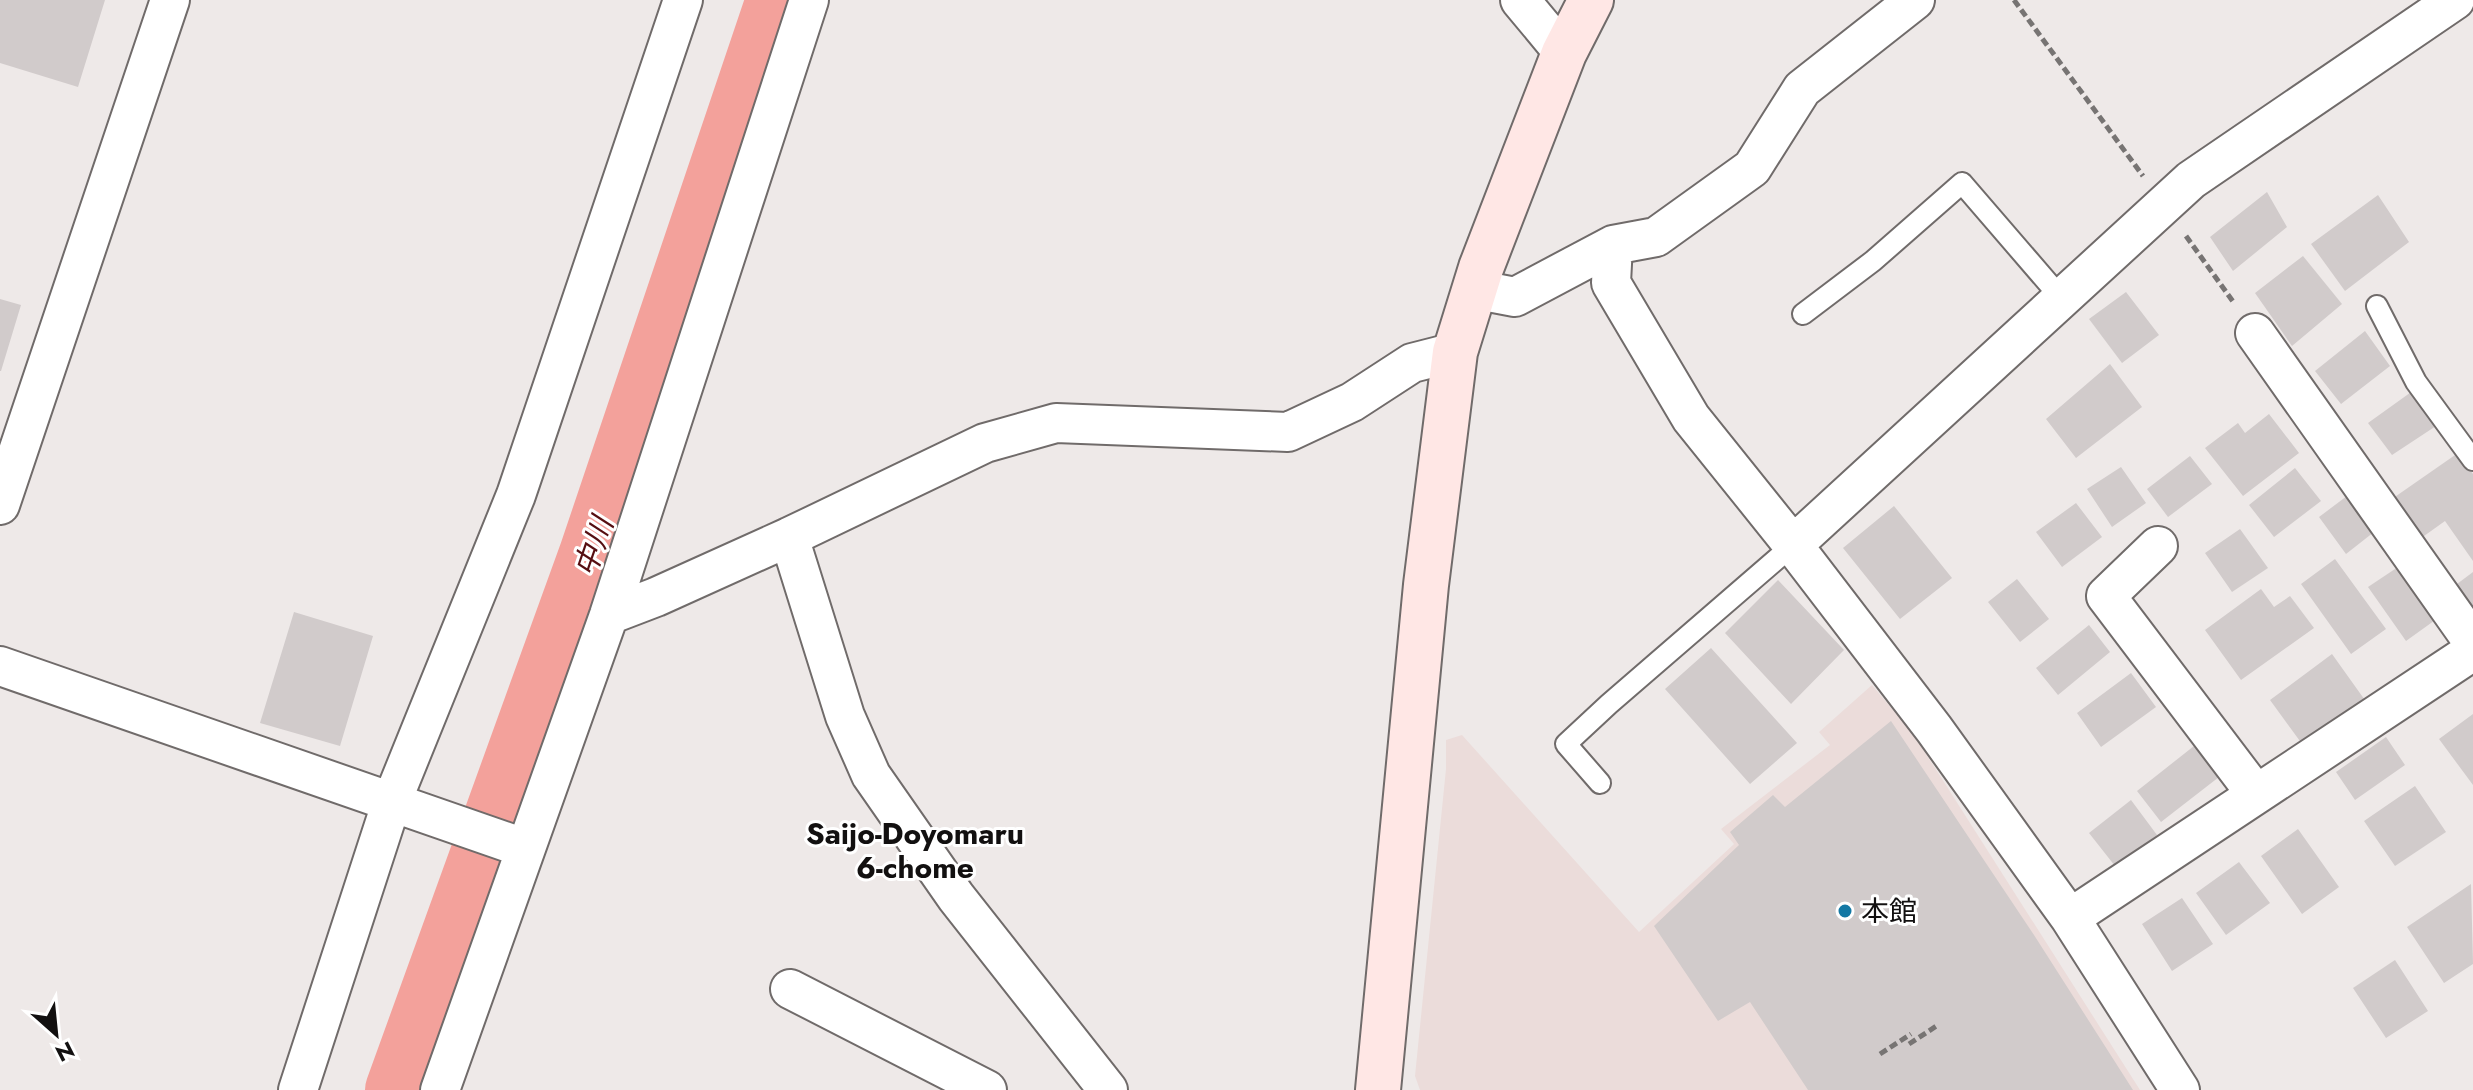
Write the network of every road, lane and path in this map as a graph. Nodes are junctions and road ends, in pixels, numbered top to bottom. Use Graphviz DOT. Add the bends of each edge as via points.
graph roads {
  1 [pos="170,0"];
  2 [pos="683,0"];
  3 [pos="809,0"];
  4 [pos="1520,0"];
  5 [pos="1591,0"];
  6 [pos="1915,0"];
  7 [pos="2014,0"];
  8 [pos="2455,0"];
  9 [pos="1564,53"];
  10 [pos="2164,205"];
  11 [pos="1613,245"];
  12 [pos="1473,289"];
  13 [pos="2062,299"];
  14 [pos="2377,306"];
  15 [pos="1803,314"];
  16 [pos="2255,333"];
  17 [pos="1455,352"];
  18 [pos="2473,460"];
  19 [pos="0,505"];
  20 [pos="789,537"];
  21 [pos="1793,545"];
  22 [pos="2158,546"];
  23 [pos="609,615"];
  24 [pos="2473,642"];
  25 [pos="2473,651"];
  26 [pos="0,666"];
  27 [pos="1600,783"];
  28 [pos="2256,794"];
  29 [pos="402,804"];
  30 [pos="519,846"];
  31 [pos="2070,918"];
  32 [pos="790,989"];
  33 [pos="1938,1025"];
  34 [pos="1911,1034"];
  35 [pos="1909,1044"];
  36 [pos="1880,1054"];
  37 [pos="298,1090"];
  38 [pos="440,1090"];
  39 [pos="987,1090"];
  40 [pos="1108,1090"];
  41 [pos="1378,1090"];
  42 [pos="2180,1090"];
  1 -- 19 [label="street"];
  2 -- 29 [label="street" via="516,495"];
  3 -- 23 [label="street"];
  4 -- 9 [label="street"];
  5 -- 9 [label="street"];
  6 -- 11 [label="street" via="1802,89 1752,168 1656,237"];
  7 -- 10 [label="path"];
  8 -- 10 [label="street" via="2191,180"];
  9 -- 12 [label="street"];
  10 -- 13 [label="street"];
  10 -- 16 [label="path"];
  11 -- 12 [label="street" via="1515,297"];
  11 -- 21 [label="street" via="1611,283 1691,418"];
  12 -- 17 [label="street"];
  13 -- 15 [label="lane" via="1962,183"];
  13 -- 21 [label="street"];
  14 -- 18 [label="lane" via="2416,382"];
  16 -- 24 [label="street"];
  17 -- 20 [label="street" via="1412,363 1352,402 1288,432 1056,423 985,443"];
  17 -- 41 [label="street" via="1426,585"];
  20 -- 23 [label="street"];
  20 -- 40 [label="street" via="845,716 871,775 956,897"];
  21 -- 27 [label="lane" via="1566,744"];
  21 -- 31 [label="street"];
  22 -- 28 [label="street" via="2106,596"];
  23 -- 30 [label="street"];
  25 -- 28 [label="street"];
  26 -- 29 [label="street"];
  28 -- 31 [label="street"];
  29 -- 30 [label="street"];
  29 -- 37 [label="street"];
  30 -- 38 [label="street"];
  31 -- 42 [label="street"];
  32 -- 39 [label="street"];
  33 -- 35 [label="path"];
  34 -- 36 [label="path"];
}
